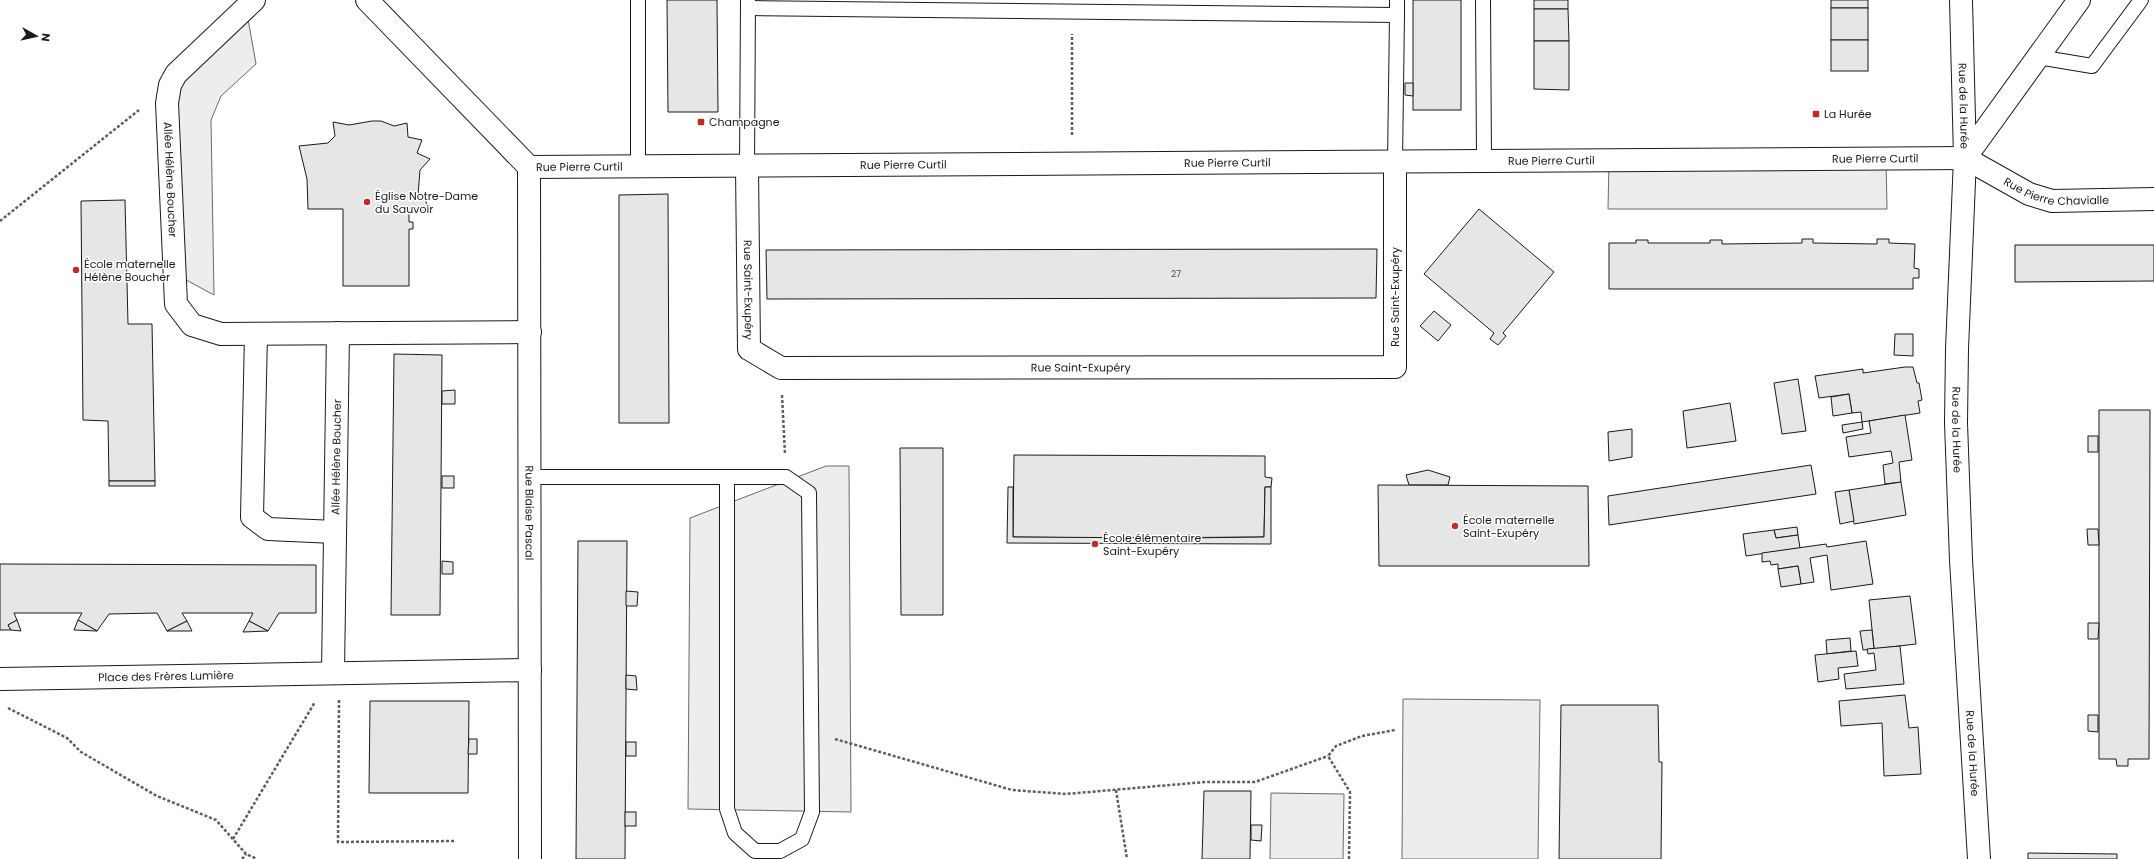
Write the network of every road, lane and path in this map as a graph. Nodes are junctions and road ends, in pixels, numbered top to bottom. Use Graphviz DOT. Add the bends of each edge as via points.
graph roads {
  1 [pos="254,0"];
  2 [pos="367,0"];
  3 [pos="638,0"];
  4 [pos="1397,0"];
  5 [pos="1483,0"];
  6 [pos="1961,0"];
  7 [pos="2079,0"];
  8 [pos="2141,0"];
  9 [pos="748,4"];
  10 [pos="1072,12"];
  11 [pos="1397,15"];
  12 [pos="2038,57"];
  13 [pos="170,85"];
  14 [pos="1965,158"];
  15 [pos="1484,161"];
  16 [pos="1395,162"];
  17 [pos="1072,164"];
  18 [pos="638,167"];
  19 [pos="748,167"];
  20 [pos="529,168"];
  21 [pos="2154,199"];
  22 [pos="0,221"];
  23 [pos="530,332"];
  24 [pos="338,333"];
  25 [pos="256,334"];
  26 [pos="781,368"];
  27 [pos="530,477"];
  28 [pos="727,477"];
  29 [pos="786,478"];
  30 [pos="335,532"];
  31 [pos="530,670"];
  32 [pos="333,672"];
  33 [pos="0,679"];
  34 [pos="7,708"];
  35 [pos="1395,730"];
  36 [pos="811,732"];
  37 [pos="1328,756"];
  38 [pos="1116,790"];
  39 [pos="233,839"];
  40 [pos="456,841"];
  41 [pos="246,854"];
  42 [pos="242,859"];
  43 [pos="258,859"];
  44 [pos="530,859"];
  45 [pos="1127,859"];
  46 [pos="1349,859"];
  47 [pos="1979,859"];
  1 -- 13 [label="street, Allée Hélène Boucher" via="176,74"];
  2 -- 20 [label="street, Rue Pierre Curtil"];
  3 -- 18 [label="lane"];
  4 -- 11 [label="lane"];
  5 -- 15 [label="lane"];
  6 -- 14 [label="street, Rue de la Hurée"];
  7 -- 12 [label="street"];
  8 -- 12 [label="lane" via="2092,66"];
  9 -- 10 [label="lane"];
  9 -- 19 [label="lane"];
  10 -- 11 [label="lane"];
  10 -- 17 [label="path"];
  11 -- 16 [label="lane"];
  12 -- 14 [label="street"];
  13 -- 22 [label="path"];
  13 -- 25 [label="street, Allée Hélène Boucher" via="167,103 176,304 192,325 222,334"];
  14 -- 15 [label="street, Rue Pierre Curtil"];
  14 -- 21 [label="street, Rue Pierre Chavialle" via="2029,194 2052,201"];
  14 -- 47 [label="street, Rue de la Hurée" via="1956,423 1961,560"];
  15 -- 16 [label="street, Rue Pierre Curtil"];
  16 -- 17 [label="street, Rue Pierre Curtil"];
  16 -- 26 [label="street, Rue Saint-Exupéry" via="1395,367"];
  17 -- 19 [label="street, Rue Pierre Curtil"];
  18 -- 19 [label="street, Rue Pierre Curtil"];
  18 -- 20 [label="street, Rue Pierre Curtil"];
  19 -- 26 [label="street, Rue Saint-Exupéry" via="749,349"];
  20 -- 23 [label="street, Rue Blaise Pascal"];
  23 -- 24 [label="street, Allée Hélène Boucher"];
  23 -- 27 [label="street, Rue Blaise Pascal"];
  24 -- 25 [label="street, Allée Hélène Boucher"];
  24 -- 30 [label="street, Allée Hélène Boucher"];
  25 -- 30 [label="street" via="252,517 268,529"];
  26 -- 29 [label="path"];
  27 -- 28 [label="lane"];
  27 -- 31 [label="street, Rue Blaise Pascal"];
  28 -- 29 [label="lane"];
  28 -- 36 [label="lane" via="727,809 735,833 755,851 780,850 802,839 812,812"];
  29 -- 36 [label="lane" via="809,493"];
  30 -- 32 [label="street, Allée Hélène Boucher"];
  31 -- 32 [label="street, Place des Frères Lumière"];
  31 -- 44 [label="street, Rue Blaise Pascal"];
  32 -- 33 [label="street, Place des Frères Lumière"];
  32 -- 39 [label="path"];
  32 -- 40 [label="path" via="338,693 338,842"];
  34 -- 39 [label="path" via="67,738 81,752 157,796 216,820"];
  35 -- 37 [label="path" via="1362,736 1336,746"];
  36 -- 38 [label="path" via="1012,790 1066,794"];
  37 -- 38 [label="path" via="1255,782 1206,782"];
  37 -- 46 [label="path" via="1350,792"];
  38 -- 45 [label="path"];
  39 -- 41 [label="path"];
  41 -- 42 [label="path"];
  41 -- 43 [label="path"];
}
